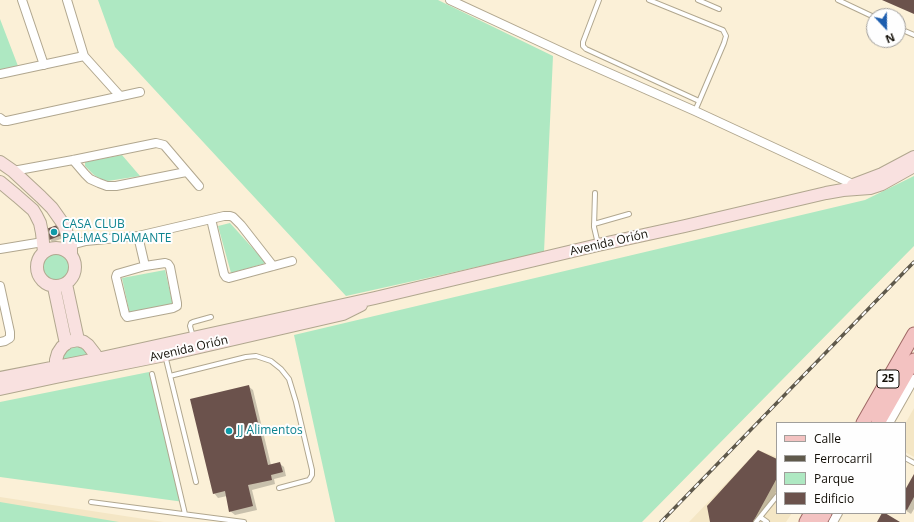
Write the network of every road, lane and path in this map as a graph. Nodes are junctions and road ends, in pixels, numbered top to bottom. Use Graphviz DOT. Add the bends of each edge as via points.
graph roads {
  1 [pos="22,0"];
  2 [pos="67,0"];
  3 [pos="450,0"];
  4 [pos="599,0"];
  5 [pos="649,0"];
  6 [pos="698,0"];
  7 [pos="838,0"];
  8 [pos="719,8"];
  9 [pos="866,13"];
  10 [pos="84,56"];
  11 [pos="44,65"];
  12 [pos="0,74"];
  13 [pos="140,92"];
  14 [pos="120,96"];
  15 [pos="699,101"];
  16 [pos="695,111"];
  17 [pos="2,119"];
  18 [pos="914,157"];
  19 [pos="73,160"];
  20 [pos="0,162"];
  21 [pos="914,166"];
  22 [pos="13,171"];
  23 [pos="186,172"];
  24 [pos="0,182"];
  25 [pos="199,186"];
  26 [pos="859,187"];
  27 [pos="595,193"];
  28 [pos="629,214"];
  29 [pos="211,219"];
  30 [pos="594,224"];
  31 [pos="138,236"];
  32 [pos="598,245"];
  33 [pos="44,247"];
  34 [pos="0,249"];
  35 [pos="71,249"];
  36 [pos="292,261"];
  37 [pos="145,266"];
  38 [pos="272,266"];
  39 [pos="66,284"];
  40 [pos="0,286"];
  41 [pos="54,287"];
  42 [pos="374,298"];
  43 [pos="211,317"];
  44 [pos="914,334"];
  45 [pos="193,338"];
  46 [pos="78,340"];
  47 [pos="0,342"];
  48 [pos="66,344"];
  49 [pos="165,355"];
  50 [pos="914,360"];
  51 [pos="98,364"];
  52 [pos="56,372"];
  53 [pos="152,374"];
  54 [pos="170,376"];
  55 [pos="0,378"];
  56 [pos="914,379"];
  57 [pos="0,389"];
  58 [pos="864,422"];
  59 [pos="879,422"];
  60 [pos="890,422"];
  61 [pos="196,482"];
  62 [pos="279,488"];
  63 [pos="776,497"];
  64 [pos="91,502"];
  65 [pos="185,514"];
  66 [pos="835,514"];
  67 [pos="760,517"];
  68 [pos="818,519"];
  69 [pos="244,522"];
  70 [pos="756,522"];
  71 [pos="767,522"];
  1 -- 11 [label="street"];
  2 -- 10 [label="street"];
  3 -- 16 [label="street"];
  4 -- 15 [label="lane" via="582,42 583,46"];
  5 -- 15 [label="lane" via="723,30 726,36"];
  6 -- 8 [label="lane"];
  7 -- 9 [label="lane"];
  10 -- 11 [label="street"];
  10 -- 14 [label="street"];
  11 -- 12 [label="street"];
  13 -- 14 [label="street"];
  14 -- 17 [label="street"];
  15 -- 16 [label="lane"];
  16 -- 26 [label="street"];
  18 -- 26 [label="street, Avenida Orión"];
  19 -- 22 [label="street"];
  19 -- 23 [label="street" via="90,179 107,186"];
  19 -- 23 [label="street" via="156,143 164,145"];
  20 -- 22 [label="street"];
  21 -- 26 [label="street, Avenida Orión" via="882,184 870,188"];
  22 -- 35 [label="street" via="52,208 64,225"];
  23 -- 25 [label="street"];
  24 -- 33 [label="street" via="36,215"];
  26 -- 32 [label="street, Avenida Orión"];
  27 -- 30 [label="lane"];
  28 -- 30 [label="lane"];
  29 -- 31 [label="street"];
  29 -- 38 [label="street" via="233,217"];
  29 -- 38 [label="street" via="226,277"];
  30 -- 32 [label="lane"];
  31 -- 35 [label="street" via="86,241"];
  31 -- 37 [label="street"];
  32 -- 42 [label="street, Avenida Orión"];
  33 -- 34 [label="street"];
  33 -- 35 [label="street" via="48,250"];
  33 -- 41 [label="street" via="39,259 38,273 42,280"];
  35 -- 39 [label="street" via="76,269 72,279"];
  36 -- 38 [label="street"];
  37 -- 37 [label="street" via="168,264 177,306 127,317 116,275"];
  39 -- 41 [label="street"];
  39 -- 46 [label="street"];
  40 -- 47 [label="street" via="10,338"];
  41 -- 48 [label="street"];
  42 -- 45 [label="street, Avenida Orión"];
  42 -- 49 [label="street, Avenida Orión" via="343,314"];
  43 -- 45 [label="lane" via="191,323"];
  44 -- 58 [label="main road, 25"];
  45 -- 51 [label="street, Avenida Orión"];
  46 -- 48 [label="street"];
  46 -- 51 [label="street" via="88,345 95,354"];
  48 -- 52 [label="street" via="58,353"];
  49 -- 51 [label="street, Avenida Orión"];
  49 -- 54 [label="lane"];
  50 -- 59 [label="main road, 25"];
  51 -- 52 [label="street, Avenida Orión"];
  52 -- 55 [label="street, Avenida Orión"];
  52 -- 57 [label="street, Avenida Orión"];
  53 -- 65 [label="lane"];
  54 -- 61 [label="lane"];
  54 -- 62 [label="lane" via="256,356 271,360 281,369 289,379 296,402 312,475 309,480"];
  56 -- 60 [label="street"];
  63 -- 67 [label="lane"];
  64 -- 65 [label="lane"];
  65 -- 69 [label="lane"];
  66 -- 68 [label="street"];
  67 -- 70 [label="lane"];
  67 -- 71 [label="lane"];
}
